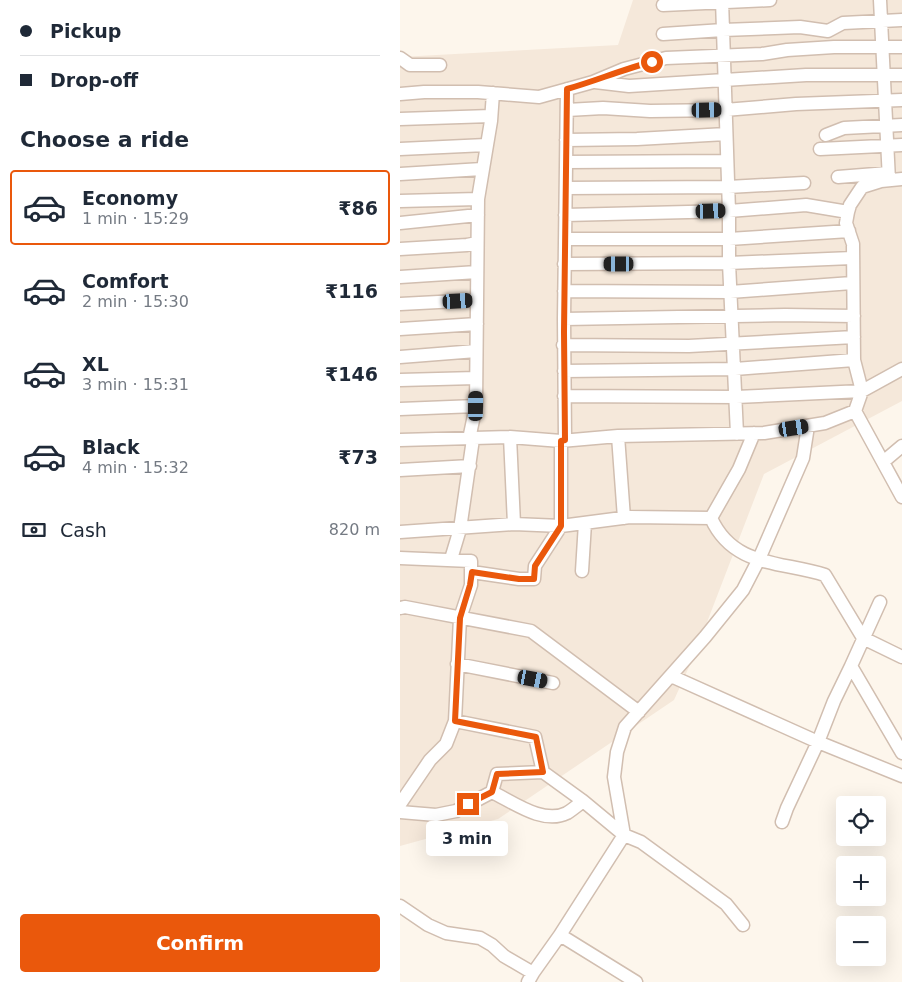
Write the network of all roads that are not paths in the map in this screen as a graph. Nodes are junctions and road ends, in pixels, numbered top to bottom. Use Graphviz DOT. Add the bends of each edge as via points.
graph roads {
  1 [pos="770,0"];
  2 [pos="880,0"];
  3 [pos="722,1"];
  4 [pos="663,5"];
  5 [pos="881,20"];
  6 [pos="902,20"];
  7 [pos="723,30"];
  8 [pos="663,34"];
  9 [pos="882,47"];
  10 [pos="902,47"];
  11 [pos="724,56"];
  12 [pos="400,58"];
  13 [pos="440,65"];
  14 [pos="902,75"];
  15 [pos="883,76"];
  16 [pos="724,80"];
  17 [pos="594,82"];
  18 [pos="567,89"];
  19 [pos="493,93"];
  20 [pos="400,94"];
  21 [pos="884,100"];
  22 [pos="902,100"];
  23 [pos="567,110"];
  24 [pos="725,110"];
  25 [pos="491,116"];
  26 [pos="400,119"];
  27 [pos="902,125"];
  28 [pos="886,126"];
  29 [pos="726,134"];
  30 [pos="826,134"];
  31 [pos="566,140"];
  32 [pos="486,144"];
  33 [pos="887,145"];
  34 [pos="902,145"];
  35 [pos="400,149"];
  36 [pos="820,149"];
  37 [pos="727,161"];
  38 [pos="566,162"];
  39 [pos="482,169"];
  40 [pos="400,174"];
  41 [pos="888,177"];
  42 [pos="838,178"];
  43 [pos="902,179"];
  44 [pos="804,183"];
  45 [pos="728,187"];
  46 [pos="566,188"];
  47 [pos="478,199"];
  48 [pos="400,201"];
  49 [pos="729,211"];
  50 [pos="848,212"];
  51 [pos="478,215"];
  52 [pos="565,215"];
  53 [pos="400,224"];
  54 [pos="849,231"];
  55 [pos="566,239"];
  56 [pos="729,239"];
  57 [pos="477,243"];
  58 [pos="400,249"];
  59 [pos="852,258"];
  60 [pos="729,263"];
  61 [pos="564,264"];
  62 [pos="477,272"];
  63 [pos="400,277"];
  64 [pos="852,283"];
  65 [pos="564,291"];
  66 [pos="730,292"];
  67 [pos="477,300"];
  68 [pos="400,304"];
  69 [pos="854,316"];
  70 [pos="732,317"];
  71 [pos="564,319"];
  72 [pos="477,324"];
  73 [pos="400,329"];
  74 [pos="854,336"];
  75 [pos="733,344"];
  76 [pos="564,345"];
  77 [pos="476,351"];
  78 [pos="400,357"];
  79 [pos="854,360"];
  80 [pos="734,369"];
  81 [pos="902,369"];
  82 [pos="564,371"];
  83 [pos="476,378"];
  84 [pos="400,380"];
  85 [pos="862,391"];
  86 [pos="564,396"];
  87 [pos="736,397"];
  88 [pos="476,406"];
  89 [pos="400,409"];
  90 [pos="855,411"];
  91 [pos="808,426"];
  92 [pos="754,433"];
  93 [pos="737,434"];
  94 [pos="618,436"];
  95 [pos="510,437"];
  96 [pos="471,439"];
  97 [pos="400,440"];
  98 [pos="563,440"];
  99 [pos="902,446"];
  100 [pos="883,462"];
  101 [pos="470,466"];
  102 [pos="400,470"];
  103 [pos="898,482"];
  104 [pos="902,496"];
  105 [pos="624,518"];
  106 [pos="711,518"];
  107 [pos="585,523"];
  108 [pos="514,524"];
  109 [pos="561,526"];
  110 [pos="460,529"];
  111 [pos="400,532"];
  112 [pos="400,558"];
  113 [pos="451,559"];
  114 [pos="759,559"];
  115 [pos="582,571"];
  116 [pos="472,572"];
  117 [pos="880,602"];
  118 [pos="400,608"];
  119 [pos="460,618"];
  120 [pos="863,638"];
  121 [pos="902,657"];
  122 [pos="457,664"];
  123 [pos="851,666"];
  124 [pos="671,676"];
  125 [pos="552,683"];
  126 [pos="639,712"];
  127 [pos="455,721"];
  128 [pos="818,742"];
  129 [pos="902,753"];
  130 [pos="543,772"];
  131 [pos="902,776"];
  132 [pos="404,790"];
  133 [pos="492,792"];
  134 [pos="583,801"];
  135 [pos="400,804"];
  136 [pos="400,812"];
  137 [pos="782,822"];
  138 [pos="624,835"];
  139 [pos="400,906"];
  140 [pos="743,925"];
  141 [pos="560,935"];
  142 [pos="531,977"];
  143 [pos="636,982"];
  1 -- 3 [label="street"];
  2 -- 5 [label="street"];
  3 -- 4 [label="street"];
  3 -- 7 [label="street"];
  5 -- 6 [label="street"];
  5 -- 7 [label="street" via="843,23 828,30 800,27"];
  5 -- 9 [label="street"];
  7 -- 8 [label="street"];
  7 -- 11 [label="street"];
  9 -- 10 [label="street"];
  9 -- 11 [label="street"];
  9 -- 15 [label="street"];
  11 -- 16 [label="street"];
  11 -- 17 [label="street" via="666,58 624,69"];
  12 -- 13 [label="street" via="410,65"];
  14 -- 15 [label="street"];
  15 -- 16 [label="street" via="806,75"];
  15 -- 21 [label="street"];
  16 -- 17 [label="street" via="629,86"];
  16 -- 24 [label="street"];
  17 -- 18 [label="street"];
  18 -- 19 [label="street" via="539,96"];
  18 -- 23 [label="street"];
  19 -- 20 [label="street"];
  19 -- 25 [label="street"];
  21 -- 22 [label="street"];
  21 -- 24 [label="street"];
  21 -- 28 [label="street"];
  23 -- 24 [label="street"];
  23 -- 31 [label="street"];
  24 -- 29 [label="street"];
  25 -- 26 [label="street"];
  25 -- 32 [label="street"];
  27 -- 28 [label="street"];
  28 -- 30 [label="street" via="844,128"];
  28 -- 33 [label="street"];
  29 -- 31 [label="street"];
  29 -- 37 [label="street"];
  31 -- 38 [label="street"];
  32 -- 35 [label="street"];
  32 -- 39 [label="street"];
  33 -- 34 [label="street"];
  33 -- 36 [label="street"];
  33 -- 41 [label="street"];
  37 -- 38 [label="street"];
  37 -- 45 [label="street"];
  38 -- 46 [label="street"];
  39 -- 40 [label="street"];
  39 -- 47 [label="street"];
  41 -- 42 [label="street"];
  41 -- 43 [label="street"];
  41 -- 50 [label="street" via="862,187"];
  44 -- 45 [label="street"];
  45 -- 46 [label="street"];
  45 -- 49 [label="street"];
  46 -- 52 [label="street"];
  47 -- 48 [label="street"];
  47 -- 51 [label="street"];
  49 -- 50 [label="street" via="806,205"];
  49 -- 52 [label="street"];
  49 -- 56 [label="street"];
  50 -- 54 [label="street" via="846,223"];
  51 -- 53 [label="street"];
  51 -- 57 [label="street"];
  52 -- 55 [label="street"];
  54 -- 56 [label="street"];
  54 -- 59 [label="street" via="853,244"];
  55 -- 56 [label="street"];
  55 -- 61 [label="street"];
  56 -- 60 [label="street"];
  57 -- 58 [label="street"];
  57 -- 62 [label="street"];
  59 -- 60 [label="street"];
  59 -- 64 [label="street"];
  60 -- 61 [label="street"];
  60 -- 66 [label="street"];
  61 -- 65 [label="street"];
  62 -- 63 [label="street"];
  62 -- 67 [label="street"];
  64 -- 66 [label="street"];
  64 -- 69 [label="street"];
  65 -- 66 [label="street"];
  65 -- 71 [label="street"];
  66 -- 70 [label="street"];
  67 -- 68 [label="street"];
  67 -- 72 [label="street"];
  69 -- 70 [label="street"];
  69 -- 74 [label="street"];
  70 -- 71 [label="street"];
  70 -- 75 [label="street"];
  71 -- 76 [label="street"];
  72 -- 73 [label="street"];
  72 -- 77 [label="street"];
  74 -- 75 [label="street"];
  74 -- 79 [label="street"];
  75 -- 76 [label="street"];
  75 -- 80 [label="street"];
  76 -- 82 [label="street"];
  77 -- 78 [label="street"];
  77 -- 83 [label="street"];
  79 -- 80 [label="street"];
  79 -- 85 [label="street"];
  80 -- 82 [label="street"];
  80 -- 87 [label="street"];
  81 -- 85 [label="street"];
  82 -- 86 [label="street"];
  83 -- 84 [label="street"];
  83 -- 88 [label="street"];
  85 -- 87 [label="street"];
  85 -- 90 [label="street"];
  86 -- 87 [label="street"];
  86 -- 98 [label="street"];
  87 -- 93 [label="street"];
  88 -- 89 [label="street"];
  88 -- 96 [label="street"];
  90 -- 91 [label="street"];
  90 -- 100 [label="street"];
  91 -- 92 [label="street"];
  91 -- 114 [label="street" via="803,458"];
  92 -- 93 [label="street"];
  92 -- 106 [label="street" via="739,469"];
  93 -- 94 [label="street"];
  94 -- 98 [label="street"];
  94 -- 105 [label="street"];
  95 -- 96 [label="street"];
  95 -- 98 [label="street"];
  95 -- 108 [label="street"];
  96 -- 97 [label="street"];
  96 -- 101 [label="street"];
  98 -- 109 [label="street"];
  99 -- 100 [label="street"];
  100 -- 103 [label="street"];
  101 -- 102 [label="street"];
  101 -- 110 [label="street"];
  103 -- 104 [label="street"];
  105 -- 106 [label="street"];
  105 -- 107 [label="street"];
  106 -- 114 [label="street" via="724,540 737,551"];
  107 -- 109 [label="street"];
  107 -- 115 [label="street"];
  108 -- 109 [label="street"];
  108 -- 110 [label="street"];
  109 -- 116 [label="street" via="535,566 534,579"];
  110 -- 111 [label="street"];
  110 -- 113 [label="street"];
  112 -- 113 [label="street"];
  113 -- 116 [label="street" via="471,560"];
  114 -- 120 [label="street" via="825,574"];
  114 -- 124 [label="street" via="743,590"];
  116 -- 119 [label="street"];
  117 -- 120 [label="street"];
  118 -- 119 [label="street"];
  119 -- 122 [label="street"];
  119 -- 126 [label="street" via="531,630"];
  120 -- 121 [label="street"];
  120 -- 123 [label="street"];
  122 -- 125 [label="street"];
  122 -- 127 [label="street"];
  123 -- 128 [label="street"];
  123 -- 129 [label="street"];
  124 -- 126 [label="street"];
  124 -- 128 [label="street"];
  126 -- 138 [label="street" via="625,727 615,768"];
  127 -- 130 [label="street" via="536,737"];
  127 -- 132 [label="street" via="446,744"];
  128 -- 131 [label="street"];
  128 -- 137 [label="street"];
  130 -- 133 [label="street" via="497,774"];
  130 -- 134 [label="street"];
  132 -- 135 [label="street"];
  133 -- 134 [label="street" via="536,813 553,817 566,813"];
  133 -- 136 [label="street" via="456,810 436,815"];
  134 -- 138 [label="street"];
  138 -- 140 [label="street" via="641,842 726,904"];
  138 -- 141 [label="street"];
  139 -- 142 [label="street" via="437,929 480,938"];
  141 -- 142 [label="street"];
  141 -- 143 [label="street"];
}
